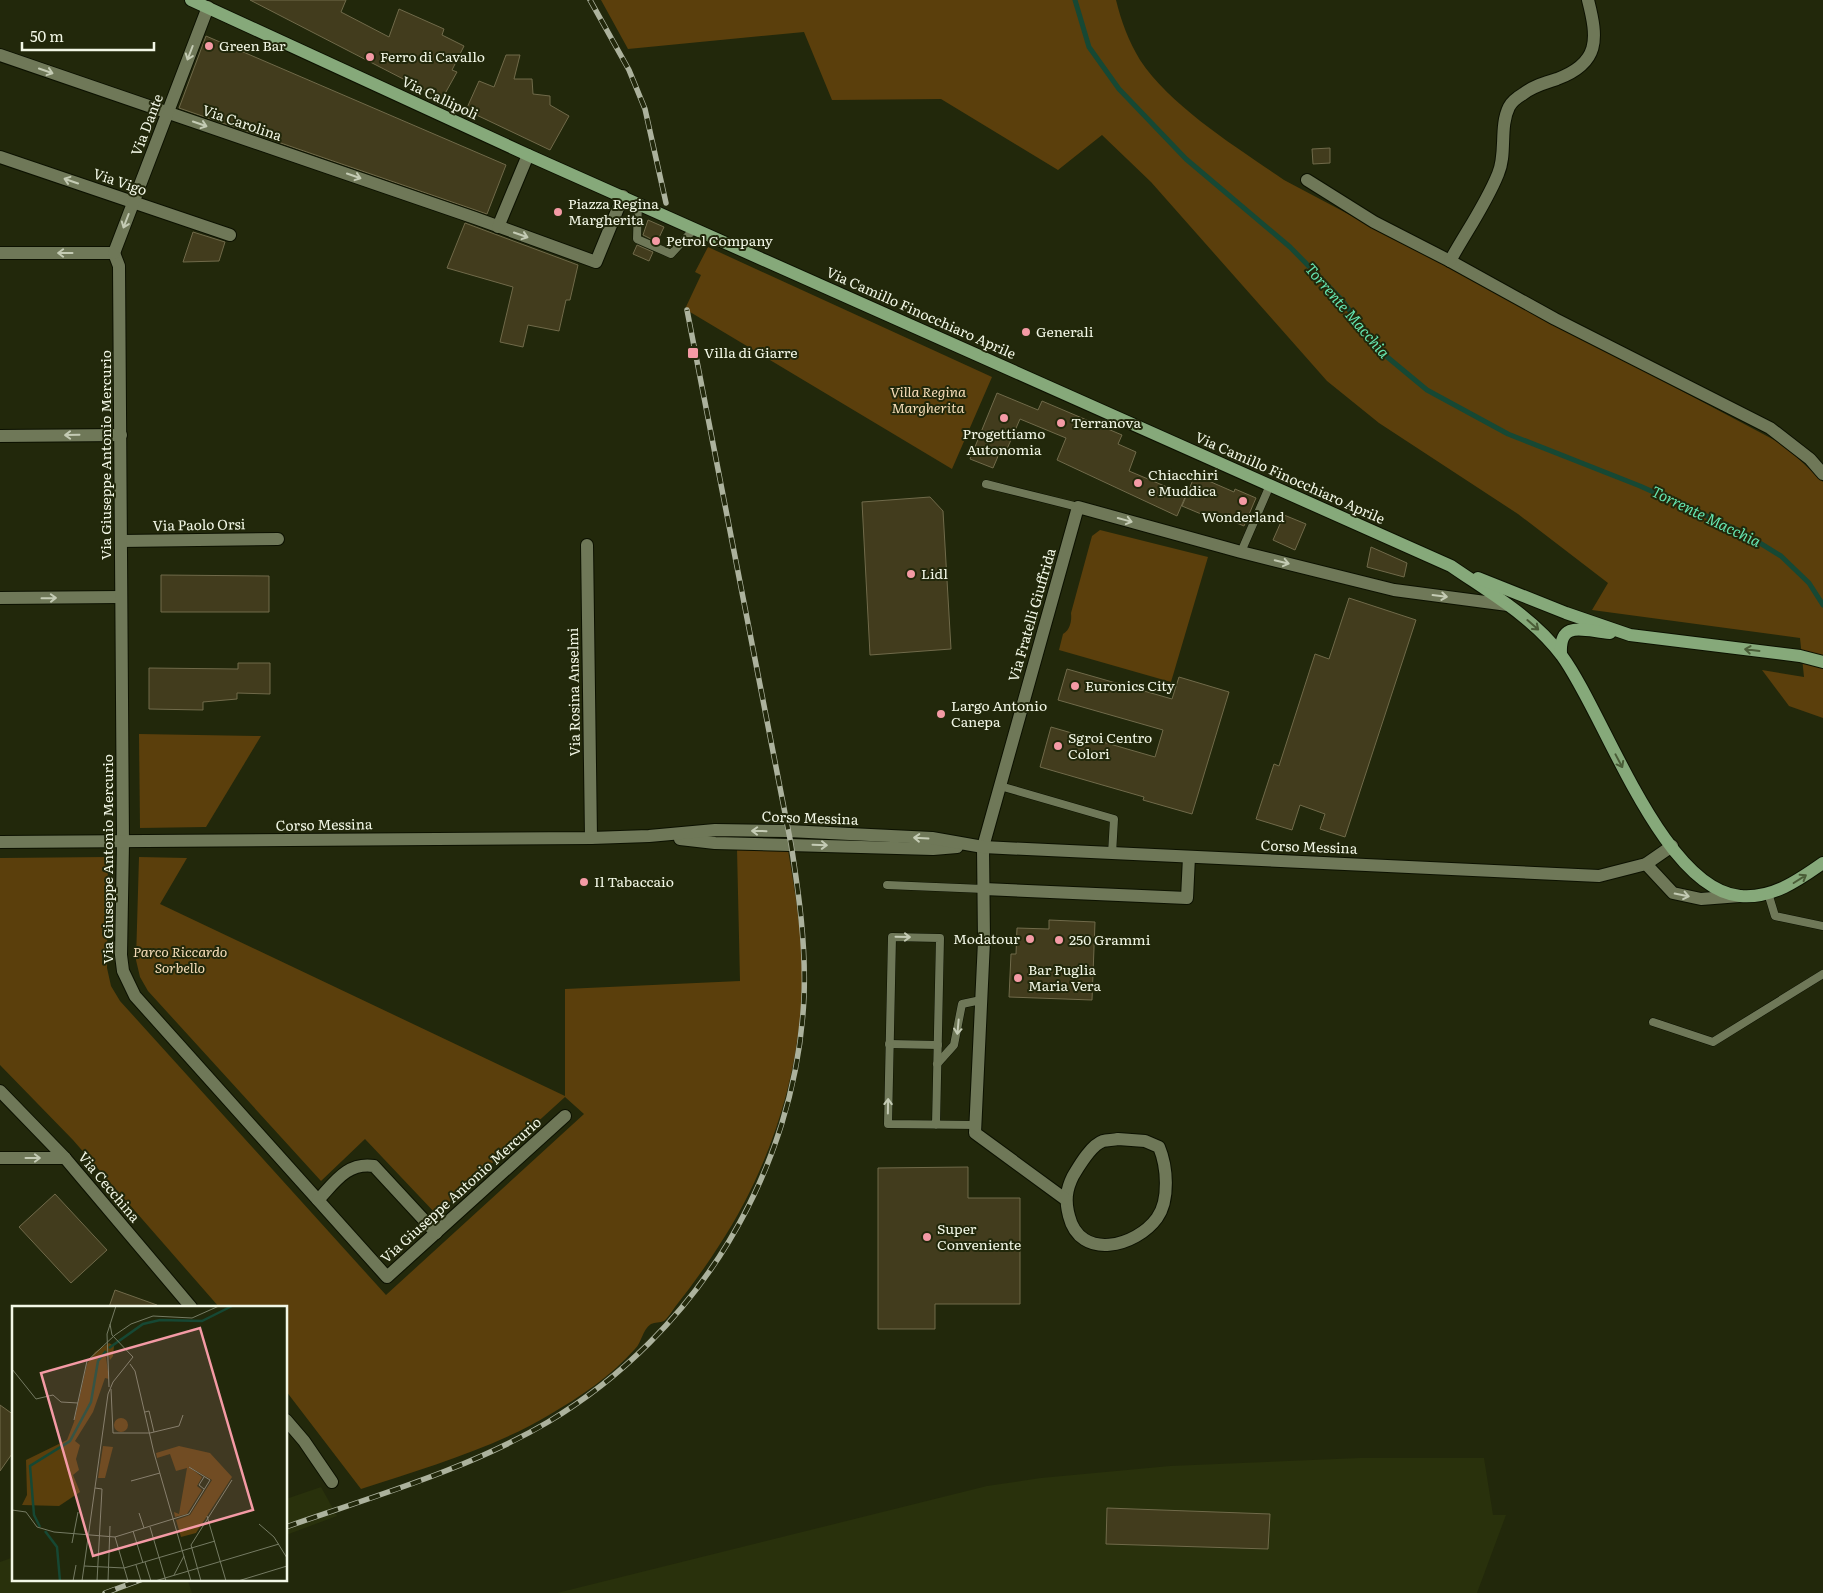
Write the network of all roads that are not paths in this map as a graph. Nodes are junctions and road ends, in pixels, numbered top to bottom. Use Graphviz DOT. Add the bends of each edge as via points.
graph roads {
  1 [pos="191,0"];
  2 [pos="1588,0"];
  3 [pos="209,4"];
  4 [pos="0,56"];
  5 [pos="168,113"];
  6 [pos="528,155"];
  7 [pos="0,157"];
  8 [pos="1306,180"];
  9 [pos="624,196"];
  10 [pos="133,202"];
  11 [pos="638,202"];
  12 [pos="498,228"];
  13 [pos="695,228"];
  14 [pos="230,235"];
  15 [pos="0,253"];
  16 [pos="114,253"];
  17 [pos="1450,260"];
  18 [pos="121,435"];
  19 [pos="0,436"];
  20 [pos="1823,474"];
  21 [pos="986,484"];
  22 [pos="1270,485"];
  23 [pos="1078,507"];
  24 [pos="278,539"];
  25 [pos="121,541"];
  26 [pos="587,545"];
  27 [pos="1241,552"];
  28 [pos="1450,566"];
  29 [pos="121,597"];
  30 [pos="0,598"];
  31 [pos="1508,605"];
  32 [pos="1630,635"];
  33 [pos="1560,654"];
  34 [pos="1823,662"];
  35 [pos="1000,786"];
  36 [pos="590,838"];
  37 [pos="0,842"];
  38 [pos="123,843"];
  39 [pos="1672,846"];
  40 [pos="983,847"];
  41 [pos="1112,854"];
  42 [pos="1189,858"];
  43 [pos="1823,863"];
  44 [pos="1646,864"];
  45 [pos="887,885"];
  46 [pos="984,889"];
  47 [pos="1768,893"];
  48 [pos="1740,896"];
  49 [pos="1823,926"];
  50 [pos="1823,974"];
  51 [pos="981,1000"];
  52 [pos="1653,1022"];
  53 [pos="890,1044"];
  54 [pos="938,1045"];
  55 [pos="937,1064"];
  56 [pos="0,1091"];
  57 [pos="565,1116"];
  58 [pos="936,1125"];
  59 [pos="976,1125"];
  60 [pos="0,1158"];
  61 [pos="65,1158"];
  62 [pos="1064,1199"];
  63 [pos="318,1200"];
  64 [pos="436,1233"];
  65 [pos="190,1306"];
  66 [pos="288,1422"];
  67 [pos="332,1482"];
  1 -- 3 [label="main road, Via Callipoli"];
  2 -- 17 [label="street" via="1595,33 1587,63 1573,73 1531,88 1509,107 1499,173"];
  3 -- 5 [label="street, Via Dante, one-way"];
  3 -- 6 [label="main road, Via Callipoli"];
  4 -- 5 [label="street, Via Carolina, one-way"];
  5 -- 10 [label="street, Via Dante"];
  5 -- 12 [label="street, Via Carolina, one-way"];
  6 -- 9 [label="main road, Via Callipoli"];
  6 -- 12 [label="street"];
  10 -- 7 [label="street, Via Vigo, one-way"];
  8 -- 17 [label="street" via="1374,222"];
  9 -- 11 [label="main road, Via Camillo Finocchiaro Aprile"];
  12 -- 9 [label="street, Via Carolina, one-way" via="596,262"];
  10 -- 14 [label="street, Via Vigo"];
  10 -- 16 [label="street, Via Dante, one-way"];
  11 -- 13 [label="main road, Via Camillo Finocchiaro Aprile"];
  11 -- 13 [label="lane" via="637,239 671,254"];
  13 -- 22 [label="main road, Via Camillo Finocchiaro Aprile"];
  16 -- 15 [label="street, one-way"];
  16 -- 18 [label="street, Via Giuseppe Antonio Mercurio" via="120,266"];
  17 -- 20 [label="street" via="1554,319 1770,428 1810,459"];
  18 -- 19 [label="street, one-way"];
  18 -- 25 [label="street, Via Giuseppe Antonio Mercurio"];
  21 -- 23 [label="lane"];
  22 -- 27 [label="lane"];
  22 -- 28 [label="main road, Via Camillo Finocchiaro Aprile"];
  23 -- 27 [label="street, one-way"];
  23 -- 35 [label="street, Via Fratelli Giuffrida"];
  24 -- 25 [label="street, Via Paolo Orsi"];
  25 -- 29 [label="street, Via Giuseppe Antonio Mercurio"];
  26 -- 36 [label="street, Via Rosina Anselmi"];
  27 -- 31 [label="street, one-way" via="1394,590"];
  28 -- 31 [label="main road, Via Camillo Finocchiaro Aprile"];
  28 -- 32 [label="main road"];
  30 -- 29 [label="street, one-way"];
  29 -- 38 [label="street, Via Giuseppe Antonio Mercurio"];
  31 -- 33 [label="main road, Via Camillo Finocchiaro Aprile, one-way" via="1540,630"];
  32 -- 33 [label="main road" via="1570,631 1563,634"];
  34 -- 32 [label="main road, one-way" via="1800,656"];
  33 -- 39 [label="main road, Via Camillo Finocchiaro Aprile, one-way" via="1576,676 1634,791"];
  35 -- 40 [label="street, Via Fratelli Giuffrida"];
  35 -- 41 [label="lane" via="1114,819"];
  36 -- 38 [label="street, Corso Messina"];
  36 -- 40 [label="street, Corso Messina" via="716,830 788,831 932,838"];
  37 -- 38 [label="street, Corso Messina"];
  38 -- 63 [label="street, Via Giuseppe Antonio Mercurio" via="121,955 123,971 135,996"];
  39 -- 44 [label="street"];
  39 -- 48 [label="main road, Via Camillo Finocchiaro Aprile" via="1708,883"];
  40 -- 41 [label="street, Corso Messina"];
  40 -- 46 [label="street, Via Fratelli Giuffrida"];
  41 -- 42 [label="street, Corso Messina"];
  42 -- 44 [label="street, Corso Messina" via="1599,876"];
  42 -- 46 [label="street" via="1187,898"];
  47 -- 43 [label="main road, Via Camillo Finocchiaro Aprile, one-way" via="1796,882"];
  44 -- 48 [label="street, one-way" via="1673,893 1701,899"];
  45 -- 46 [label="lane"];
  46 -- 51 [label="street, Via Fratelli Giuffrida"];
  47 -- 48 [label="main road, Via Camillo Finocchiaro Aprile"];
  47 -- 49 [label="lane" via="1775,916"];
  50 -- 52 [label="lane" via="1713,1042"];
  51 -- 55 [label="lane, one-way" via="962,1004 954,1045"];
  51 -- 59 [label="street, Via Fratelli Giuffrida"];
  53 -- 54 [label="lane"];
  53 -- 54 [label="lane, one-way" via="892,937 940,938"];
  58 -- 53 [label="lane, one-way" via="888,1124"];
  54 -- 55 [label="lane"];
  55 -- 58 [label="lane"];
  56 -- 61 [label="street, Via Cecchina"];
  57 -- 64 [label="street, Via Giuseppe Antonio Mercurio"];
  58 -- 59 [label="lane"];
  59 -- 62 [label="street" via="975,1133"];
  60 -- 61 [label="street, one-way"];
  61 -- 65 [label="street, Via Cecchina"];
  62 -- 62 [label="street" via="1072,1228 1084,1240 1101,1246 1120,1243 1146,1228 1157,1218 1164,1204 1165,1161 1159,1147 1145,1141 1118,1139 1101,1142 1073,1176"];
  63 -- 64 [label="street" via="352,1168 360,1164 374,1166"];
  63 -- 64 [label="street, Via Giuseppe Antonio Mercurio" via="387,1277"];
  66 -- 67 [label="street"];
}
